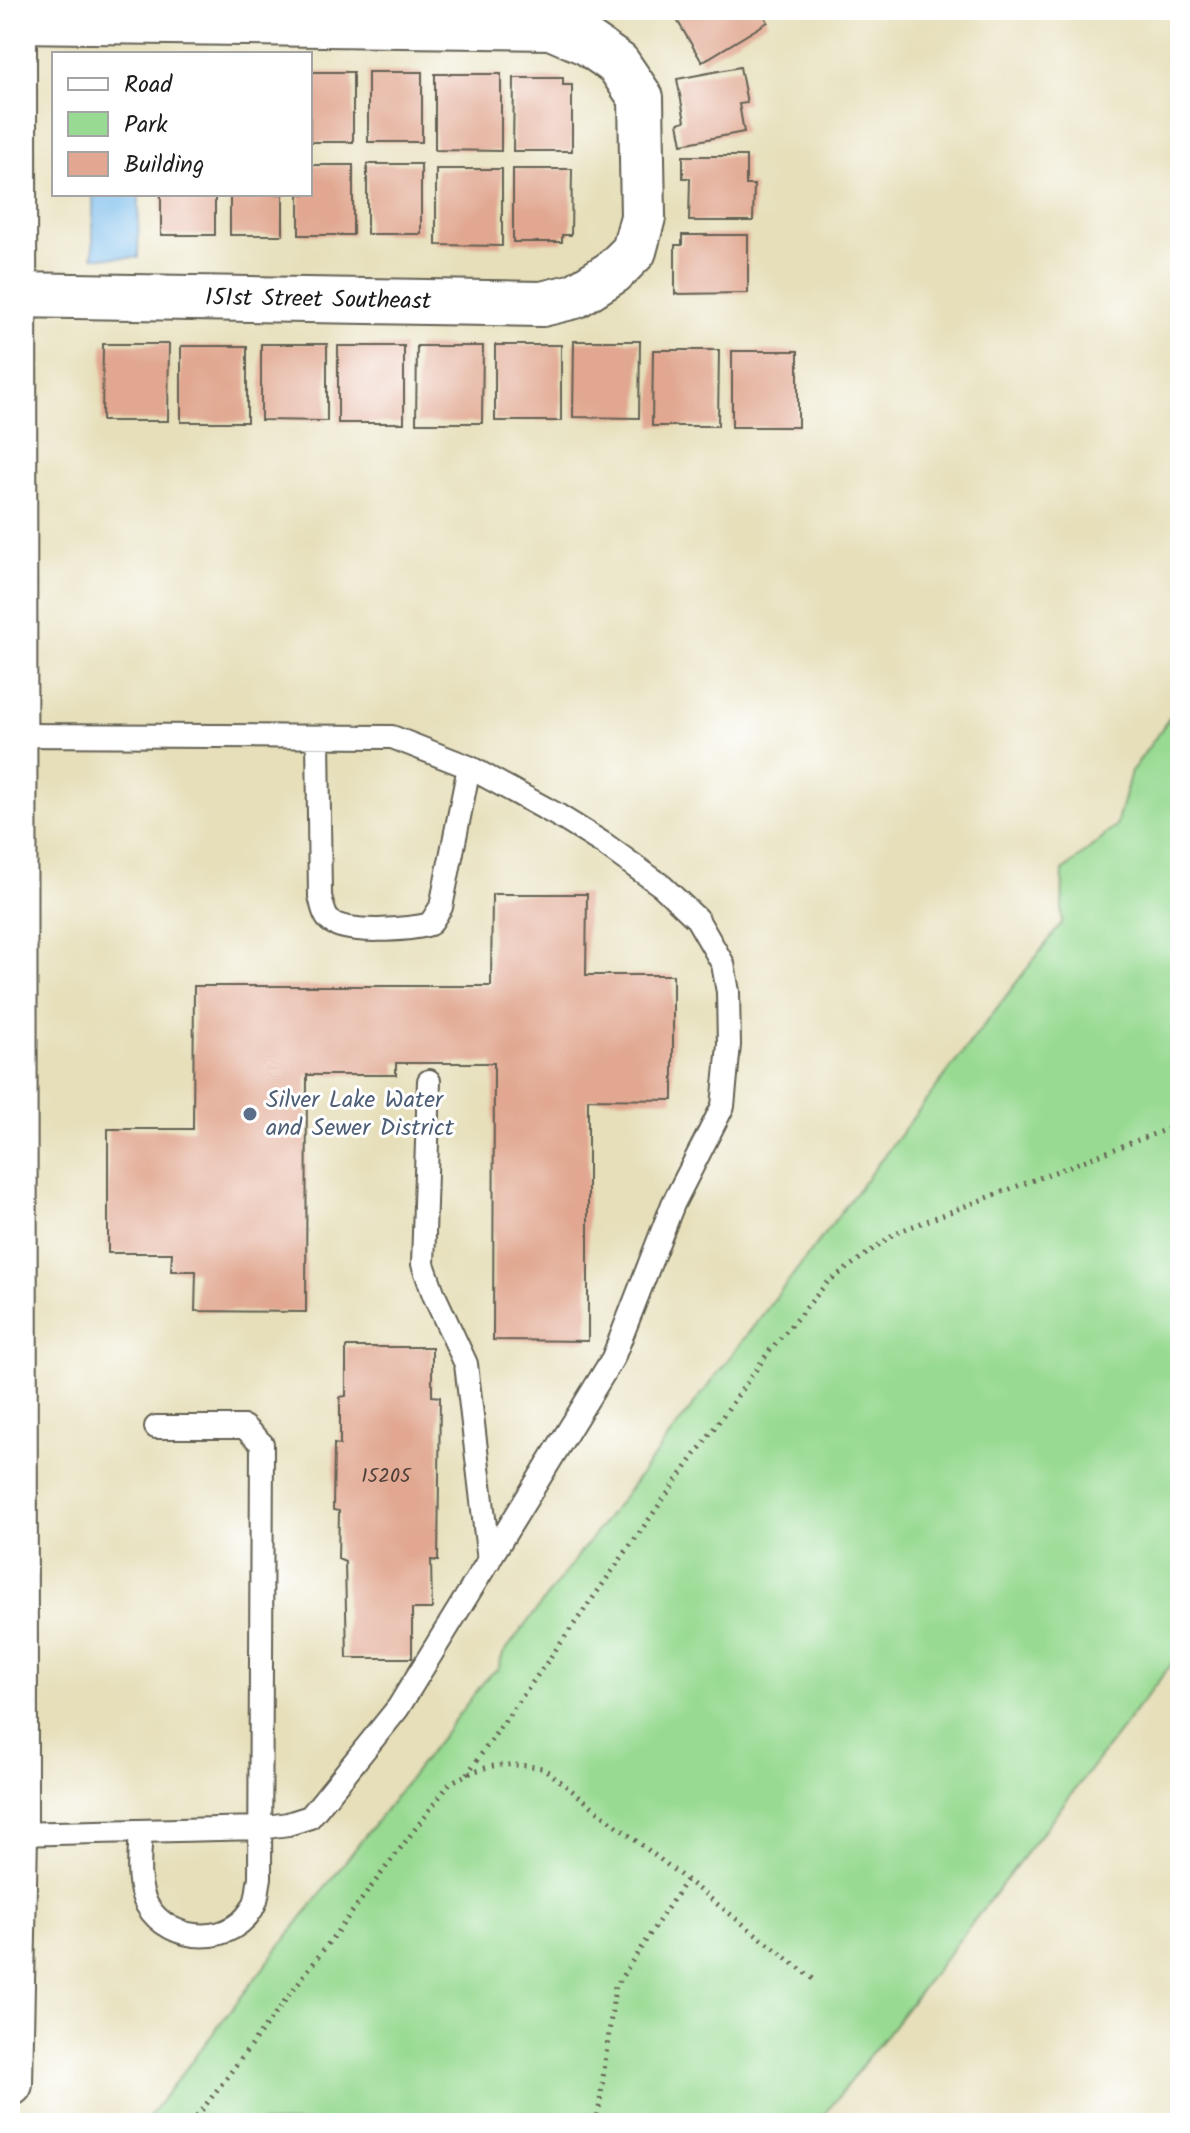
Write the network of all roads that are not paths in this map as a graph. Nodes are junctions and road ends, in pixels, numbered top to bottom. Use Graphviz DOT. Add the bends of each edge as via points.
graph roads {
  1 [pos="14,15"];
  2 [pos="15,295"];
  3 [pos="12,735"];
  4 [pos="318,737"];
  5 [pos="469,767"];
  6 [pos="429,1081"];
  7 [pos="12,1391"];
  8 [pos="156,1427"];
  9 [pos="489,1561"];
  10 [pos="260,1828"];
  11 [pos="141,1831"];
  12 [pos="12,1834"];
  13 [pos="10,2084"];
  1 -- 2 [label="street"];
  1 -- 2 [label="street, 151st Street Southeast" via="551,27 618,64 641,98 643,217 634,251 613,272 575,296 542,304"];
  2 -- 3 [label="street"];
  3 -- 4 [label="lane"];
  3 -- 7 [label="street"];
  4 -- 5 [label="lane" via="392,737"];
  4 -- 5 [label="lane" via="320,896 327,919 341,928 415,929 430,924 441,907"];
  5 -- 9 [label="lane" via="559,816 662,886 697,919 723,964 728,992 723,1106 673,1204 613,1358"];
  6 -- 9 [label="lane" via="423,1264 466,1364"];
  7 -- 12 [label="street"];
  8 -- 10 [label="lane" via="244,1427 262,1444"];
  9 -- 10 [label="lane" via="398,1708 310,1817"];
  10 -- 11 [label="lane"];
  10 -- 11 [label="lane" via="255,1903 225,1934 198,1936 176,1931 147,1905 140,1883"];
  11 -- 12 [label="lane"];
  12 -- 13 [label="street"];
}
